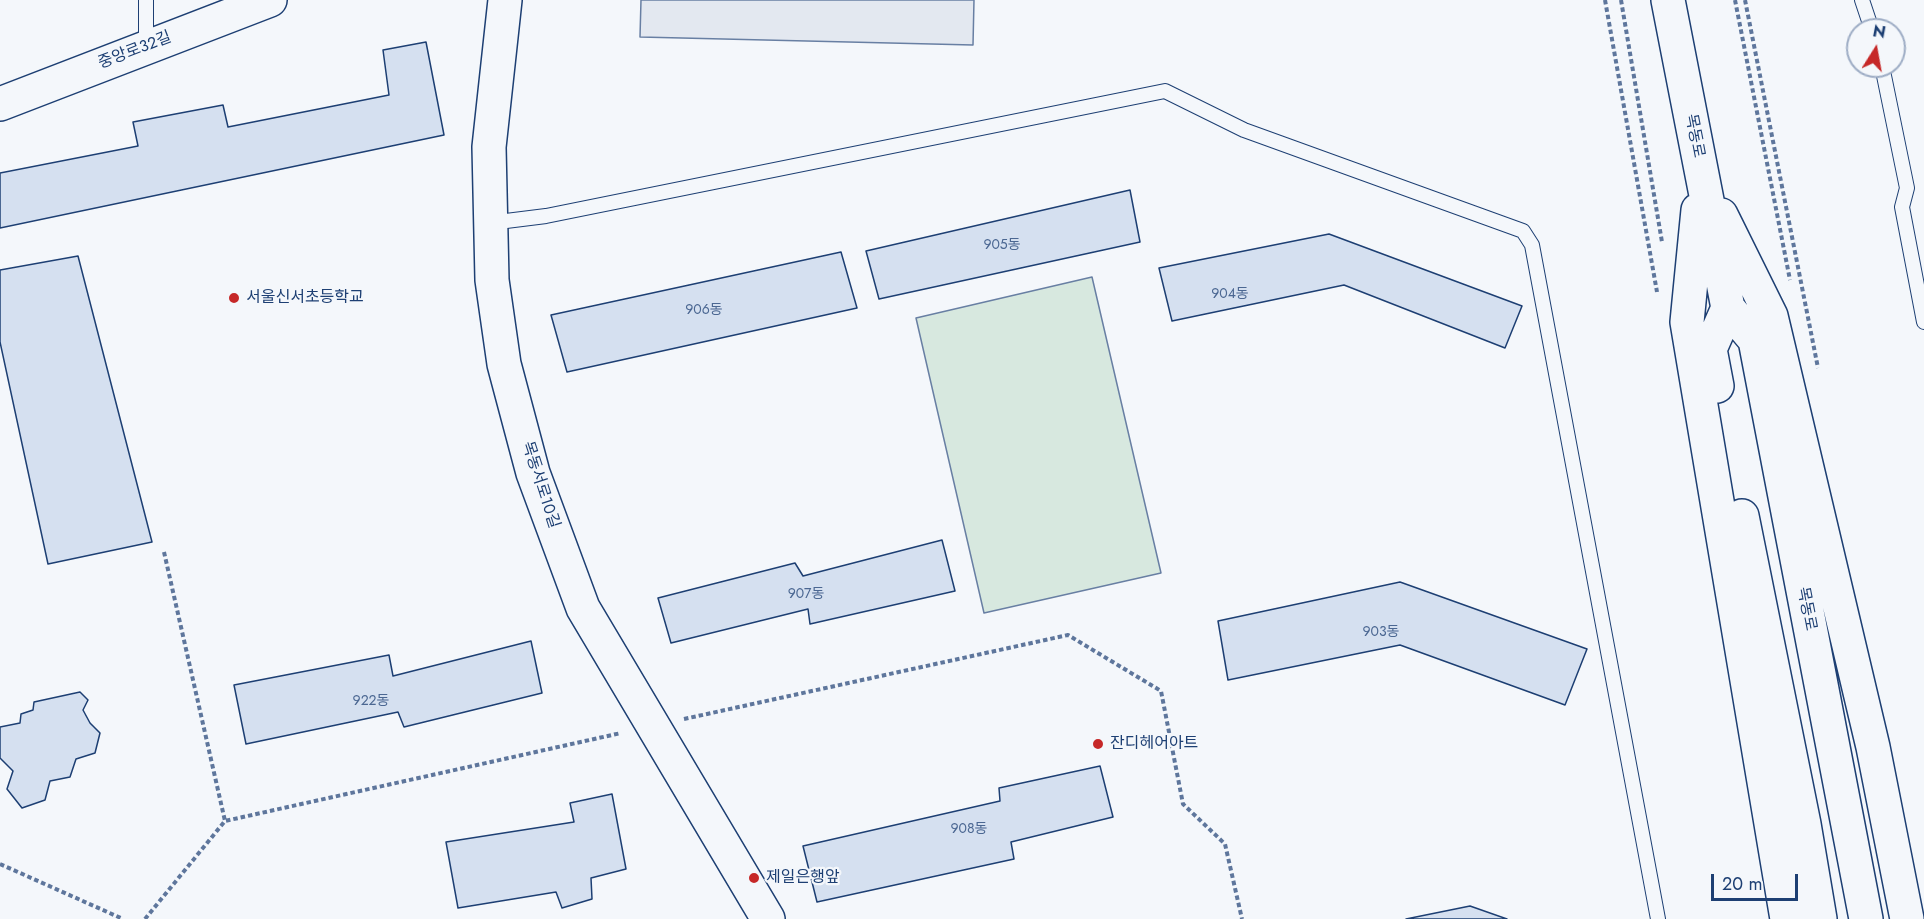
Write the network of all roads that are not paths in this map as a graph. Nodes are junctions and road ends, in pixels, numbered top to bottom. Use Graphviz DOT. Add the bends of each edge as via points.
graph roads {
  1 [pos="146,0"];
  2 [pos="505,0"];
  3 [pos="1668,0"];
  4 [pos="1862,0"];
  5 [pos="267,1"];
  6 [pos="1868,18"];
  7 [pos="146,47"];
  8 [pos="1884,78"];
  9 [pos="0,104"];
  10 [pos="1701,176"];
  11 [pos="489,223"];
  12 [pos="1728,308"];
  13 [pos="1924,322"];
  14 [pos="768,919"];
  15 [pos="1659,919"];
  16 [pos="1787,919"];
  17 [pos="1820,919"];
  18 [pos="1866,919"];
  19 [pos="1907,919"];
  1 -- 7 [label="lane"];
  2 -- 11 [label="main road, 목동서로10길" via="489,147"];
  3 -- 10 [label="main road, 목동로"];
  4 -- 6 [label="lane"];
  5 -- 7 [label="main road, 중앙로32길"];
  7 -- 9 [label="main road, 중앙로32길"];
  8 -- 13 [label="lane" via="1907,188 1902,207"];
  10 -- 12 [label="main road, 목동로"];
  10 -- 16 [label="main road" via="1687,322"];
  10 -- 19 [label="main road" via="1771,316 1873,747"];
  11 -- 14 [label="main road, 목동서로10길" via="492,280 504,364 533,473 583,608"];
  11 -- 15 [label="lane" via="558,214 1165,91 1244,130 1523,231 1532,245"];
  12 -- 17 [label="main road" via="1710,349"];
  12 -- 18 [label="main road, 목동로" via="1755,339"];
}
